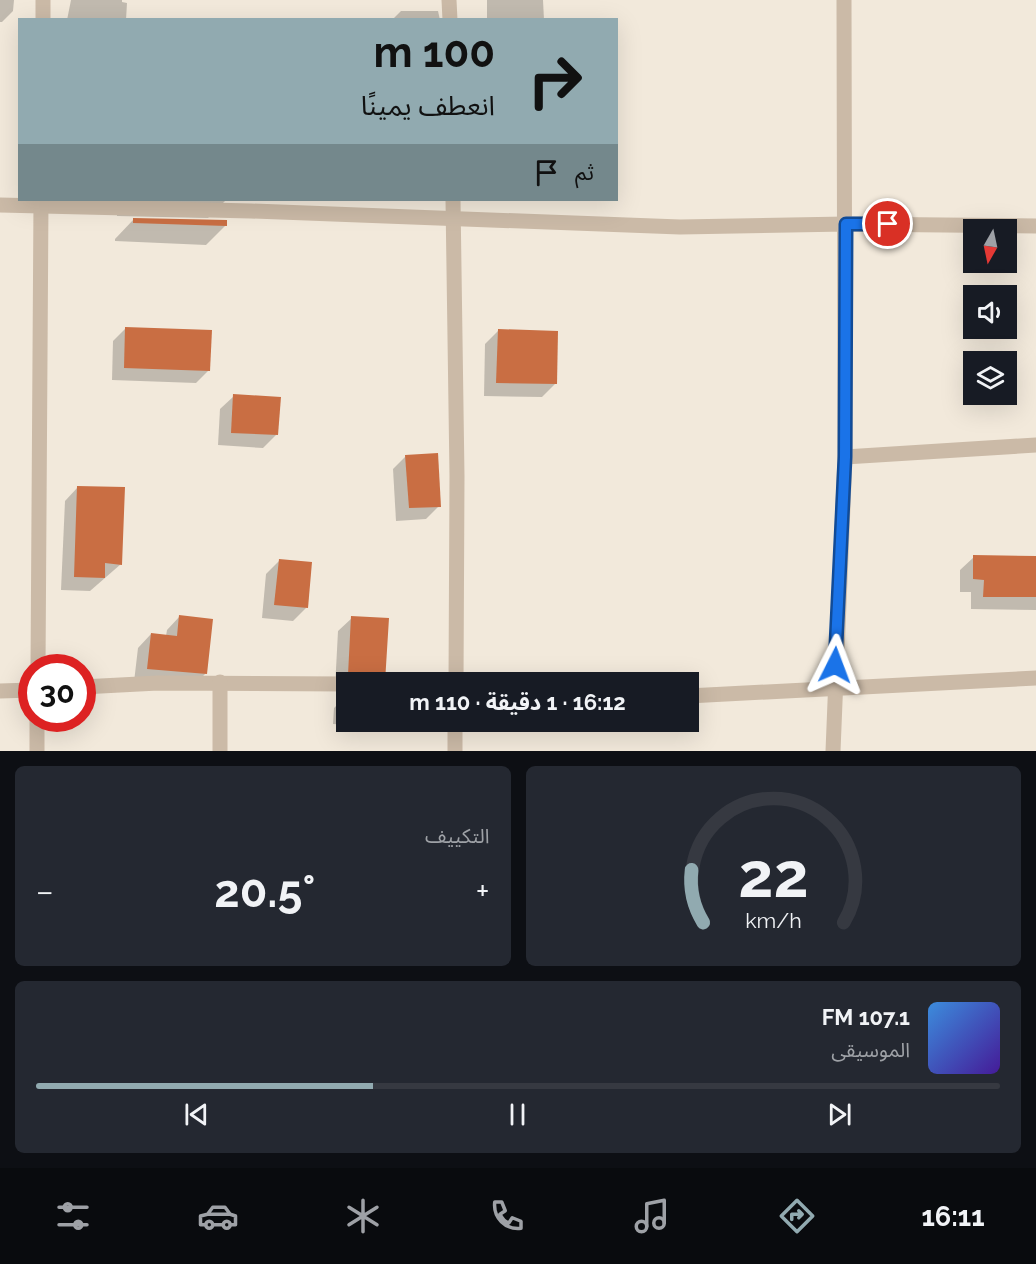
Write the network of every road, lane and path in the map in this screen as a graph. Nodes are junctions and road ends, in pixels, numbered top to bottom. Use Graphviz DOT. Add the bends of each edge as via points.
graph roads {
  1 [pos="43,0"];
  2 [pos="449,0"];
  3 [pos="844,0"];
  4 [pos="43,18"];
  5 [pos="450,18"];
  6 [pos="453,201"];
  7 [pos="41,202"];
  8 [pos="0,205"];
  9 [pos="452,219"];
  10 [pos="846,224"];
  11 [pos="1036,226"];
  12 [pos="1036,446"];
  13 [pos="845,457"];
  14 [pos="38,654"];
  15 [pos="456,672"];
  16 [pos="1036,678"];
  17 [pos="220,682"];
  18 [pos="336,684"];
  19 [pos="96,686"];
  20 [pos="834,688"];
  21 [pos="18,690"];
  22 [pos="0,691"];
  23 [pos="699,695"];
  24 [pos="37,732"];
  25 [pos="455,732"];
  26 [pos="37,751"];
  27 [pos="220,751"];
  28 [pos="455,751"];
  29 [pos="833,751"];
  1 -- 4 [label="street"];
  2 -- 5 [label="street"];
  3 -- 10 [label="street"];
  6 -- 9 [label="street"];
  7 -- 8 [label="street"];
  7 -- 9 [label="street"];
  7 -- 14 [label="street"];
  9 -- 10 [label="street" via="680,227"];
  9 -- 15 [label="street"];
  10 -- 11 [label="street"];
  10 -- 13 [label="street"];
  12 -- 13 [label="street"];
  13 -- 20 [label="street"];
  16 -- 20 [label="street"];
  17 -- 18 [label="street"];
  17 -- 19 [label="street"];
  17 -- 27 [label="street"];
  20 -- 23 [label="street"];
  20 -- 29 [label="street"];
  21 -- 22 [label="street"];
  24 -- 26 [label="street"];
  25 -- 28 [label="street"];
}
